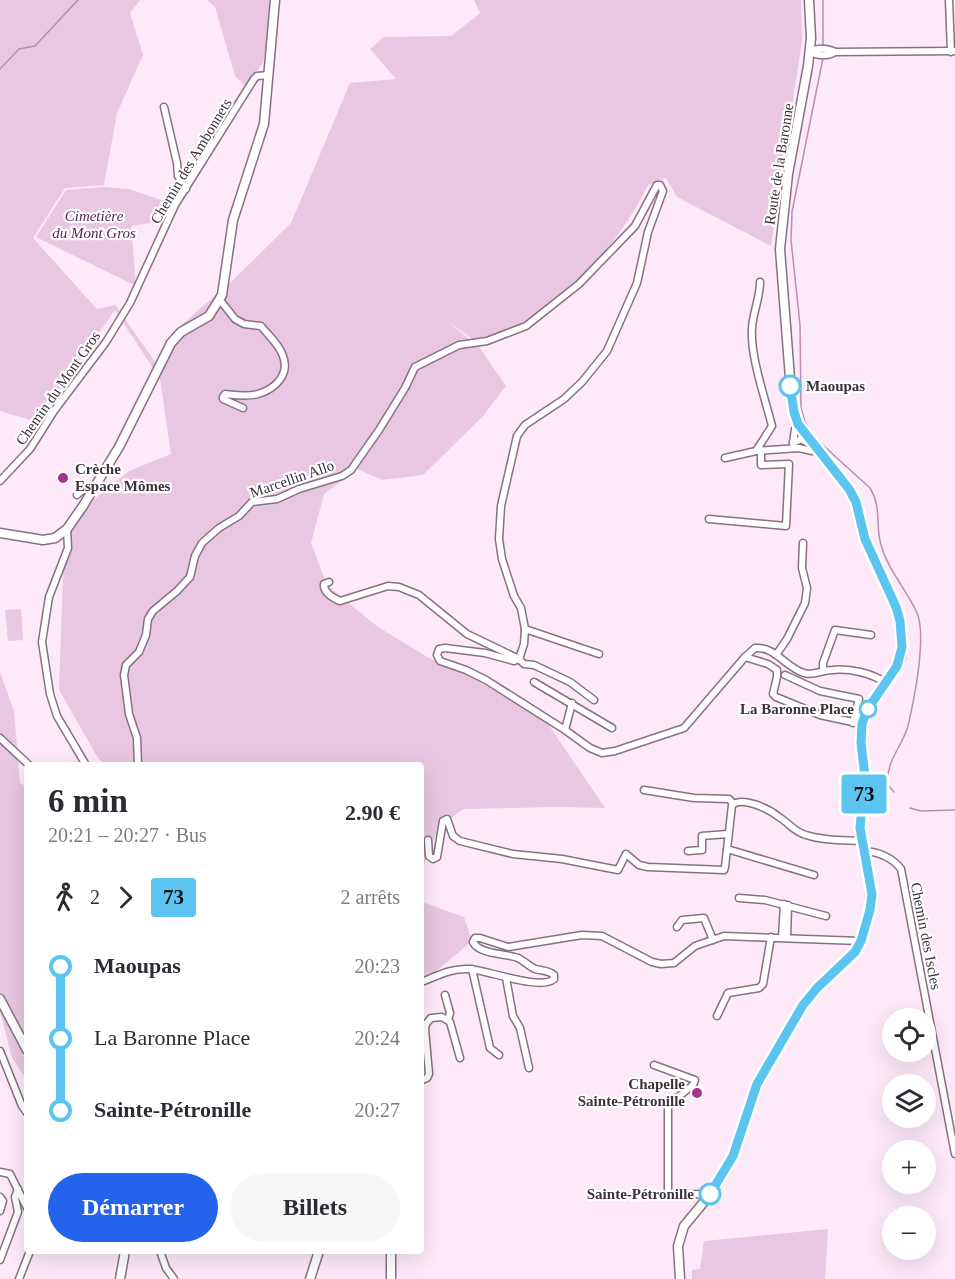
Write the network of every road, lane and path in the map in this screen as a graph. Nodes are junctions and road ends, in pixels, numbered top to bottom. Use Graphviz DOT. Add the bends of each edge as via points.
graph roads {
  1 [pos="275,0"];
  2 [pos="809,0"];
  3 [pos="949,0"];
  4 [pos="810,51"];
  5 [pos="953,51"];
  6 [pos="269,75"];
  7 [pos="164,107"];
  8 [pos="186,189"];
  9 [pos="760,282"];
  10 [pos="220,300"];
  11 [pos="130,303"];
  12 [pos="243,408"];
  13 [pos="800,439"];
  14 [pos="759,451"];
  15 [pos="815,451"];
  16 [pos="725,458"];
  17 [pos="3,471"];
  18 [pos="0,482"];
  19 [pos="93,489"];
  20 [pos="77,495"];
  21 [pos="709,519"];
  22 [pos="67,529"];
  23 [pos="0,533"];
  24 [pos="803,543"];
  25 [pos="329,582"];
  26 [pos="525,629"];
  27 [pos="871,634"];
  28 [pos="599,654"];
  29 [pos="777,655"];
  30 [pos="745,657"];
  31 [pos="519,659"];
  32 [pos="824,671"];
  33 [pos="785,675"];
  34 [pos="534,682"];
  35 [pos="886,683"];
  36 [pos="594,700"];
  37 [pos="572,703"];
  38 [pos="857,723"];
  39 [pos="612,728"];
  40 [pos="565,730"];
  41 [pos="0,738"];
  42 [pos="26,762"];
  43 [pos="84,762"];
  44 [pos="138,762"];
  45 [pos="644,790"];
  46 [pos="733,803"];
  47 [pos="728,834"];
  48 [pos="428,840"];
  49 [pos="862,841"];
  50 [pos="727,849"];
  51 [pos="688,851"];
  52 [pos="864,852"];
  53 [pos="814,875"];
  54 [pos="739,898"];
  55 [pos="786,905"];
  56 [pos="826,915"];
  57 [pos="677,927"];
  58 [pos="771,937"];
  59 [pos="784,937"];
  60 [pos="713,940"];
  61 [pos="861,941"];
  62 [pos="471,969"];
  63 [pos="506,978"];
  64 [pos="424,981"];
  65 [pos="445,995"];
  66 [pos="0,999"];
  67 [pos="717,1016"];
  68 [pos="448,1020"];
  69 [pos="24,1044"];
  70 [pos="0,1051"];
  71 [pos="499,1055"];
  72 [pos="460,1058"];
  73 [pos="654,1065"];
  74 [pos="529,1068"];
  75 [pos="424,1079"];
  76 [pos="24,1109"];
  77 [pos="955,1154"];
  78 [pos="0,1172"];
  79 [pos="18,1190"];
  80 [pos="710,1195"];
  81 [pos="0,1197"];
  82 [pos="24,1202"];
  83 [pos="0,1211"];
  84 [pos="29,1254"];
  85 [pos="124,1254"];
  86 [pos="161,1254"];
  87 [pos="318,1254"];
  88 [pos="391,1254"];
  89 [pos="0,1260"];
  90 [pos="19,1279"];
  91 [pos="120,1279"];
  92 [pos="174,1279"];
  93 [pos="310,1279"];
  94 [pos="391,1279"];
  95 [pos="680,1279"];
  1 -- 6 [label="main road"];
  2 -- 4 [label="main road, Route de la Baronne"];
  3 -- 5 [label="street"];
  4 -- 5 [label="street" via="815,55"];
  4 -- 13 [label="main road, Route de la Baronne" via="788,174 780,249 792,404"];
  6 -- 8 [label="street, Chemin des Ambonnets" via="254,79"];
  6 -- 10 [label="main road" via="264,129 233,220"];
  7 -- 8 [label="street" via="178,176"];
  8 -- 11 [label="street, Chemin des Ambonnets" via="165,224"];
  9 -- 14 [label="street" via="752,344 772,426"];
  10 -- 12 [label="street" via="235,319 261,326 283,355 285,368 274,387 257,394 223,397"];
  10 -- 19 [label="main road" via="209,316 181,332 171,343"];
  11 -- 17 [label="street, Chemin du Mont Gros" via="30,449"];
  13 -- 14 [label="street" via="785,449"];
  13 -- 15 [label="main road, Route de la Baronne"];
  13 -- 15 [label="street"];
  14 -- 16 [label="street"];
  14 -- 21 [label="street" via="761,465 789,464 786,526"];
  15 -- 35 [label="main road, Route de la Baronne" via="856,502 865,539 900,621 901,658"];
  17 -- 18 [label="street, Chemin du Mont Gros"];
  19 -- 20 [label="street" via="86,487"];
  19 -- 22 [label="main road"];
  22 -- 23 [label="main road" via="43,540"];
  22 -- 43 [label="street" via="68,548 49,597 42,642 57,716"];
  24 -- 29 [label="street" via="805,603"];
  25 -- 31 [label="street" via="324,584 326,592 340,601 388,586 399,587 419,596 468,634"];
  26 -- 28 [label="street"];
  26 -- 31 [label="street"];
  26 -- 44 [label="street, Marcellin Allo" via="499,539 501,506 518,436 525,425 582,382 607,351 637,284 662,186 657,185 635,226 579,284 526,326 487,341 459,345 415,367 351,470 277,500 252,502 202,543 190,577 153,611 139,652 126,665 124,675"];
  27 -- 32 [label="street" via="835,630"];
  29 -- 30 [label="street" via="761,647"];
  29 -- 32 [label="street" via="798,671"];
  30 -- 38 [label="street" via="777,670 776,697 820,715"];
  30 -- 40 [label="street" via="684,728 675,732 602,753"];
  31 -- 36 [label="street" via="570,682"];
  31 -- 40 [label="street" via="446,648 439,649 437,655 440,661 486,680"];
  32 -- 35 [label="street" via="868,674"];
  33 -- 38 [label="street" via="820,691 859,699"];
  34 -- 37 [label="street"];
  35 -- 38 [label="main road, Route de la Baronne"];
  37 -- 39 [label="street"];
  37 -- 40 [label="street"];
  38 -- 49 [label="main road, Route de la Baronne" via="865,776"];
  41 -- 42 [label="street"];
  45 -- 46 [label="street" via="729,799"];
  46 -- 47 [label="street"];
  46 -- 49 [label="street" via="741,801 768,810 804,835"];
  47 -- 50 [label="street"];
  47 -- 51 [label="street" via="702,836 702,850"];
  48 -- 50 [label="street" via="429,856 433,859 437,857 443,821 447,819 453,836 460,841 513,854 618,870 626,855 648,867 723,870"];
  49 -- 52 [label="main road, Route de la Baronne"];
  50 -- 53 [label="street"];
  52 -- 61 [label="main road, Route de la Baronne" via="872,894"];
  52 -- 77 [label="street, Chemin des Iscles" via="875,852 894,861 901,870"];
  54 -- 55 [label="street"];
  55 -- 56 [label="street"];
  55 -- 59 [label="street"];
  57 -- 60 [label="street" via="682,920 704,918"];
  58 -- 59 [label="street"];
  58 -- 60 [label="street" via="724,936"];
  58 -- 67 [label="street" via="761,987 728,993"];
  59 -- 61 [label="street"];
  60 -- 63 [label="street" via="695,946 674,963 661,964 602,936 582,935 508,947 475,938 475,946 554,975 550,982 541,983"];
  61 -- 80 [label="main road, Route de la Baronne" via="803,1005 757,1084 733,1156"];
  62 -- 63 [label="street"];
  62 -- 64 [label="street" via="450,971"];
  62 -- 71 [label="street" via="490,1048"];
  63 -- 74 [label="street"];
  65 -- 68 [label="street"];
  66 -- 69 [label="main road"];
  68 -- 72 [label="street"];
  68 -- 75 [label="street" via="435,1017 426,1024 429,1074"];
  70 -- 76 [label="street"];
  73 -- 80 [label="street" via="695,1080 668,1105 668,1192"];
  78 -- 79 [label="street" via="10,1174"];
  79 -- 82 [label="street"];
  79 -- 89 [label="street" via="18,1212"];
  80 -- 95 [label="main road, Route de la Baronne" via="680,1236"];
  81 -- 83 [label="street"];
  84 -- 90 [label="street"];
  85 -- 91 [label="main road"];
  86 -- 92 [label="street"];
  87 -- 93 [label="main road"];
  88 -- 94 [label="main road"];
}
